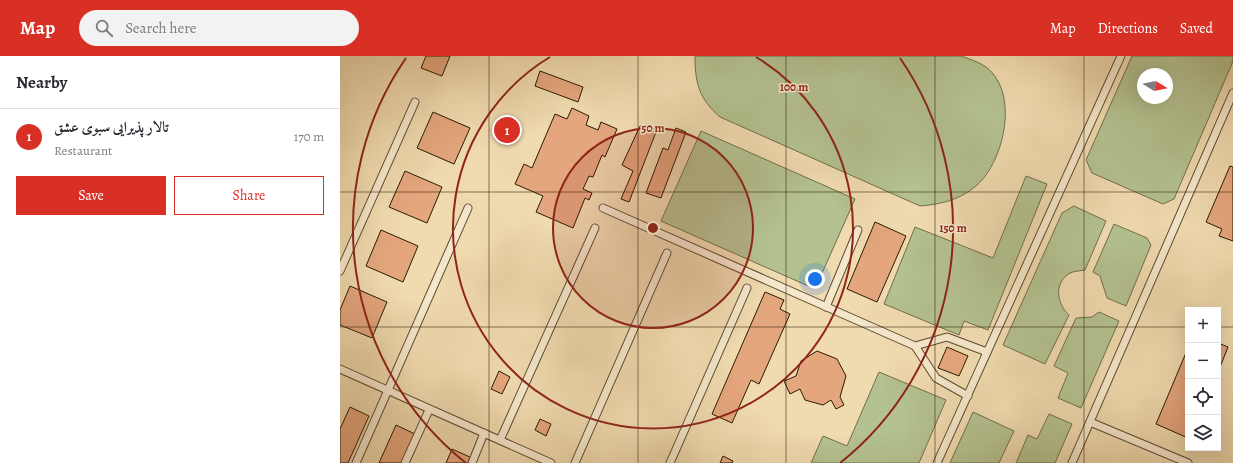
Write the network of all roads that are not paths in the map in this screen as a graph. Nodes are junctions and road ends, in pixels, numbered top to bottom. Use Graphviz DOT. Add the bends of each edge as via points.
graph roads {
  1 [pos="1121,56"];
  2 [pos="1233,94"];
  3 [pos="415,102"];
  4 [pos="468,208"];
  5 [pos="603,208"];
  6 [pos="596,228"];
  7 [pos="858,230"];
  8 [pos="667,253"];
  9 [pos="340,271"];
  10 [pos="747,288"];
  11 [pos="826,307"];
  12 [pos="915,346"];
  13 [pos="987,352"];
  14 [pos="340,369"];
  15 [pos="389,391"];
  16 [pos="968,396"];
  17 [pos="429,410"];
  18 [pos="1090,422"];
  19 [pos="484,433"];
  20 [pos="500,440"];
  21 [pos="538,460"];
  22 [pos="356,463"];
  23 [pos="405,463"];
  24 [pos="472,463"];
  25 [pos="552,463"];
  26 [pos="575,463"];
  27 [pos="670,463"];
  28 [pos="937,463"];
  29 [pos="1072,463"];
  30 [pos="1188,463"];
  1 -- 13 [label="lane"];
  2 -- 18 [label="lane"];
  3 -- 9 [label="lane"];
  4 -- 15 [label="lane"];
  5 -- 11 [label="lane"];
  6 -- 20 [label="lane"];
  7 -- 11 [label="lane"];
  8 -- 26 [label="lane"];
  10 -- 27 [label="lane"];
  11 -- 12 [label="lane"];
  12 -- 13 [label="lane" via="947,337"];
  12 -- 16 [label="lane" via="936,378"];
  13 -- 16 [label="lane"];
  14 -- 15 [label="lane"];
  15 -- 17 [label="lane"];
  15 -- 22 [label="lane"];
  16 -- 28 [label="lane"];
  17 -- 19 [label="lane"];
  17 -- 23 [label="lane"];
  18 -- 29 [label="lane"];
  18 -- 30 [label="lane"];
  19 -- 20 [label="lane"];
  19 -- 24 [label="lane"];
  20 -- 21 [label="lane"];
  21 -- 25 [label="lane"];
}
